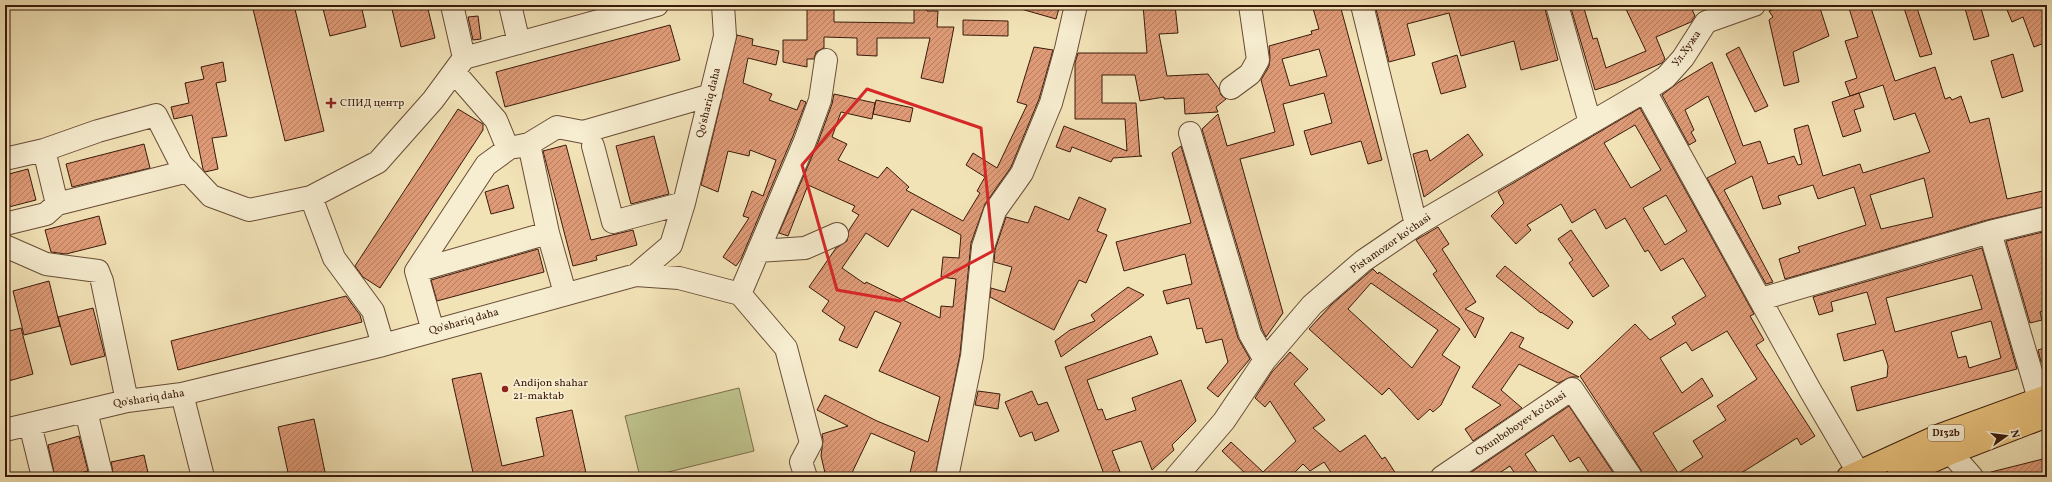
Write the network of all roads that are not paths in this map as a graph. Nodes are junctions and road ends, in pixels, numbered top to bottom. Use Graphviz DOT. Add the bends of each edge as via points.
graph roads {
  1 [pos="452,5"];
  2 [pos="510,5"];
  3 [pos="657,5"];
  4 [pos="722,5"];
  5 [pos="1076,5"];
  6 [pos="1250,5"];
  7 [pos="1362,5"];
  8 [pos="1557,5"];
  9 [pos="1754,5"];
  10 [pos="612,11"];
  11 [pos="1701,13"];
  12 [pos="520,43"];
  13 [pos="826,60"];
  14 [pos="460,65"];
  15 [pos="1231,88"];
  16 [pos="1645,92"];
  17 [pos="711,95"];
  18 [pos="1590,123"];
  19 [pos="1190,133"];
  20 [pos="593,146"];
  21 [pos="518,147"];
  22 [pos="44,150"];
  23 [pos="5,159"];
  24 [pos="188,172"];
  25 [pos="312,197"];
  26 [pos="684,203"];
  27 [pos="57,204"];
  28 [pos="2047,218"];
  29 [pos="5,224"];
  30 [pos="1416,225"];
  31 [pos="1990,232"];
  32 [pos="548,233"];
  33 [pos="837,234"];
  34 [pos="5,246"];
  35 [pos="758,251"];
  36 [pos="416,271"];
  37 [pos="636,275"];
  38 [pos="565,293"];
  39 [pos="740,294"];
  40 [pos="1761,298"];
  41 [pos="432,331"];
  42 [pos="383,345"];
  43 [pos="1265,360"];
  44 [pos="182,394"];
  45 [pos="127,401"];
  46 [pos="2044,404"];
  47 [pos="86,411"];
  48 [pos="30,424"];
  49 [pos="5,430"];
  50 [pos="1951,453"];
  51 [pos="1853,474"];
  52 [pos="43,477"];
  53 [pos="102,477"];
  54 [pos="203,477"];
  55 [pos="806,477"];
  56 [pos="947,477"];
  57 [pos="1176,477"];
  58 [pos="1442,477"];
  59 [pos="1631,477"];
  60 [pos="1897,477"];
  61 [pos="1972,477"];
  1 -- 14 [label="street"];
  2 -- 12 [label="street"];
  3 -- 10 [label="street"];
  4 -- 17 [label="street, Qo'shariq daha" via="725,36"];
  5 -- 56 [label="street" via="1051,103 1022,173 995,212 983,247 972,356"];
  6 -- 15 [label="street" via="1258,60 1250,74"];
  7 -- 30 [label="street"];
  8 -- 18 [label="street"];
  9 -- 11 [label="street, Ул.Хужа"];
  10 -- 12 [label="street"];
  11 -- 16 [label="street, Ул.Хужа" via="1683,58 1666,77"];
  12 -- 14 [label="street"];
  13 -- 35 [label="street" via="820,100"];
  14 -- 21 [label="street" via="496,120"];
  14 -- 25 [label="street" via="378,162"];
  16 -- 18 [label="street, Pistamozor koʻchasi"];
  16 -- 40 [label="street"];
  17 -- 21 [label="street" via="583,132 557,127"];
  17 -- 26 [label="street, Qo'shariq daha"];
  18 -- 30 [label="street, Pistamozor koʻchasi"];
  19 -- 43 [label="street" via="1250,334"];
  20 -- 26 [label="street" via="613,222"];
  21 -- 32 [label="street"];
  21 -- 36 [label="street" via="486,165"];
  22 -- 23 [label="street"];
  22 -- 24 [label="street" via="98,131 156,115 181,164"];
  22 -- 27 [label="street"];
  24 -- 25 [label="street" via="211,196 249,210"];
  24 -- 27 [label="street"];
  25 -- 42 [label="street" via="334,258 373,312"];
  26 -- 37 [label="street, Qo'shariq daha" via="671,245"];
  27 -- 29 [label="street" via="46,214"];
  28 -- 31 [label="street"];
  30 -- 43 [label="street, Pistamozor koʻchasi" via="1363,261 1312,305"];
  31 -- 40 [label="street"];
  31 -- 46 [label="street"];
  32 -- 36 [label="street"];
  32 -- 38 [label="street"];
  33 -- 35 [label="street" via="805,248"];
  34 -- 45 [label="street" via="46,264 98,271"];
  35 -- 39 [label="street"];
  36 -- 41 [label="street"];
  37 -- 38 [label="street, Qo'shariq daha"];
  37 -- 39 [label="street" via="678,278"];
  38 -- 41 [label="street, Qo'shariq daha"];
  39 -- 55 [label="street" via="786,348 812,444 801,462"];
  40 -- 51 [label="street"];
  41 -- 42 [label="street, Qo'shariq daha"];
  42 -- 44 [label="street, Qo'shariq daha"];
  43 -- 57 [label="street, Pistamozor koʻchasi" via="1224,421"];
  44 -- 45 [label="street, Qo'shariq daha"];
  44 -- 54 [label="street"];
  45 -- 47 [label="street, Qo'shariq daha"];
  46 -- 50 [label="main road, D132b"];
  46 -- 51 [label="main road, D132b" via="1940,435"];
  47 -- 48 [label="street, Qo'shariq daha"];
  47 -- 53 [label="street"];
  48 -- 49 [label="street, Qo'shariq daha"];
  48 -- 52 [label="street"];
  50 -- 60 [label="main road, D132b"];
  50 -- 61 [label="street"];
  58 -- 59 [label="street, Oxunboboyev koʻchasi" via="1572,389"];
}
